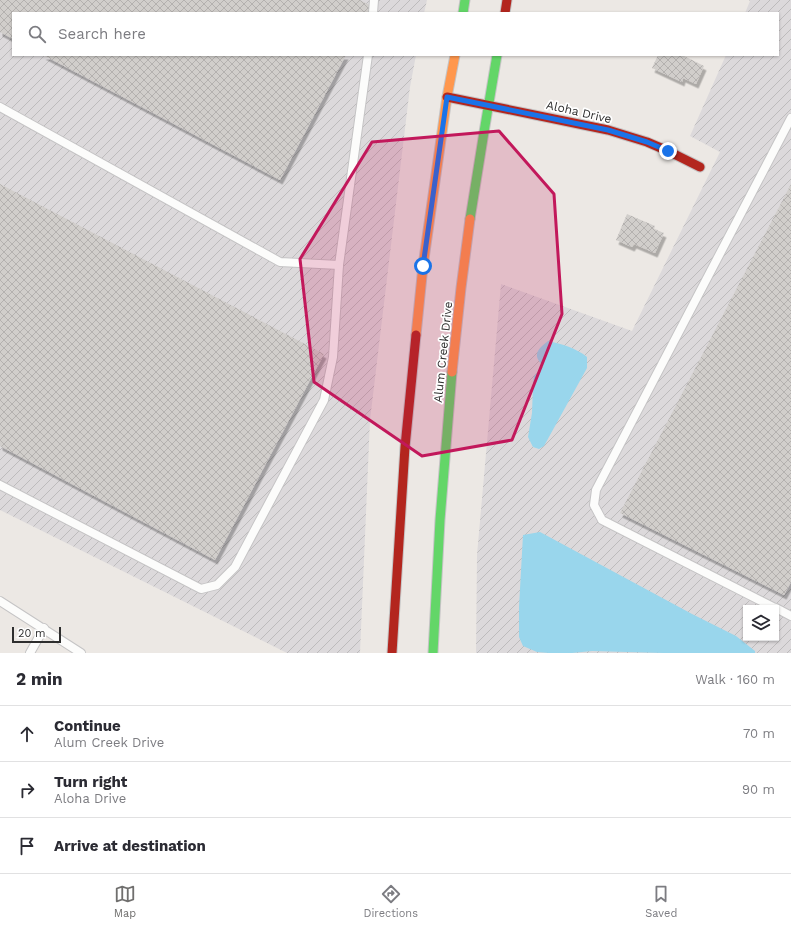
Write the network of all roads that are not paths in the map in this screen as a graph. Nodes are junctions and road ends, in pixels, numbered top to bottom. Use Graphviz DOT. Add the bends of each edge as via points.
graph roads {
  1 [pos="374,0"];
  2 [pos="466,0"];
  3 [pos="507,0"];
  4 [pos="373,12"];
  5 [pos="463,12"];
  6 [pos="504,12"];
  7 [pos="368,56"];
  8 [pos="455,56"];
  9 [pos="497,56"];
  10 [pos="447,97"];
  11 [pos="488,105"];
  12 [pos="0,107"];
  13 [pos="791,118"];
  14 [pos="700,167"];
  15 [pos="339,265"];
  16 [pos="0,485"];
  17 [pos="0,601"];
  18 [pos="770,605"];
  19 [pos="779,610"];
  20 [pos="791,616"];
  21 [pos="44,628"];
  22 [pos="30,653"];
  23 [pos="81,653"];
  24 [pos="392,653"];
  25 [pos="433,653"];
  1 -- 4 [label="lane"];
  2 -- 5 [label="main road"];
  3 -- 6 [label="main road"];
  7 -- 15 [label="lane"];
  8 -- 10 [label="main road"];
  9 -- 11 [label="main road, Alum Creek Drive"];
  10 -- 11 [label="main road, Aloha Drive"];
  10 -- 24 [label="main road" via="423,266 405,447"];
  11 -- 14 [label="main road, Aloha Drive" via="608,130 654,145"];
  11 -- 25 [label="main road, Alum Creek Drive" via="464,265 453,367"];
  12 -- 15 [label="lane" via="280,262"];
  13 -- 18 [label="lane" via="596,490 594,505 602,520"];
  15 -- 16 [label="lane" via="333,357 324,400 235,567 217,585 201,589"];
  17 -- 21 [label="lane"];
  19 -- 20 [label="lane"];
  21 -- 22 [label="lane"];
  21 -- 23 [label="lane"];
}
